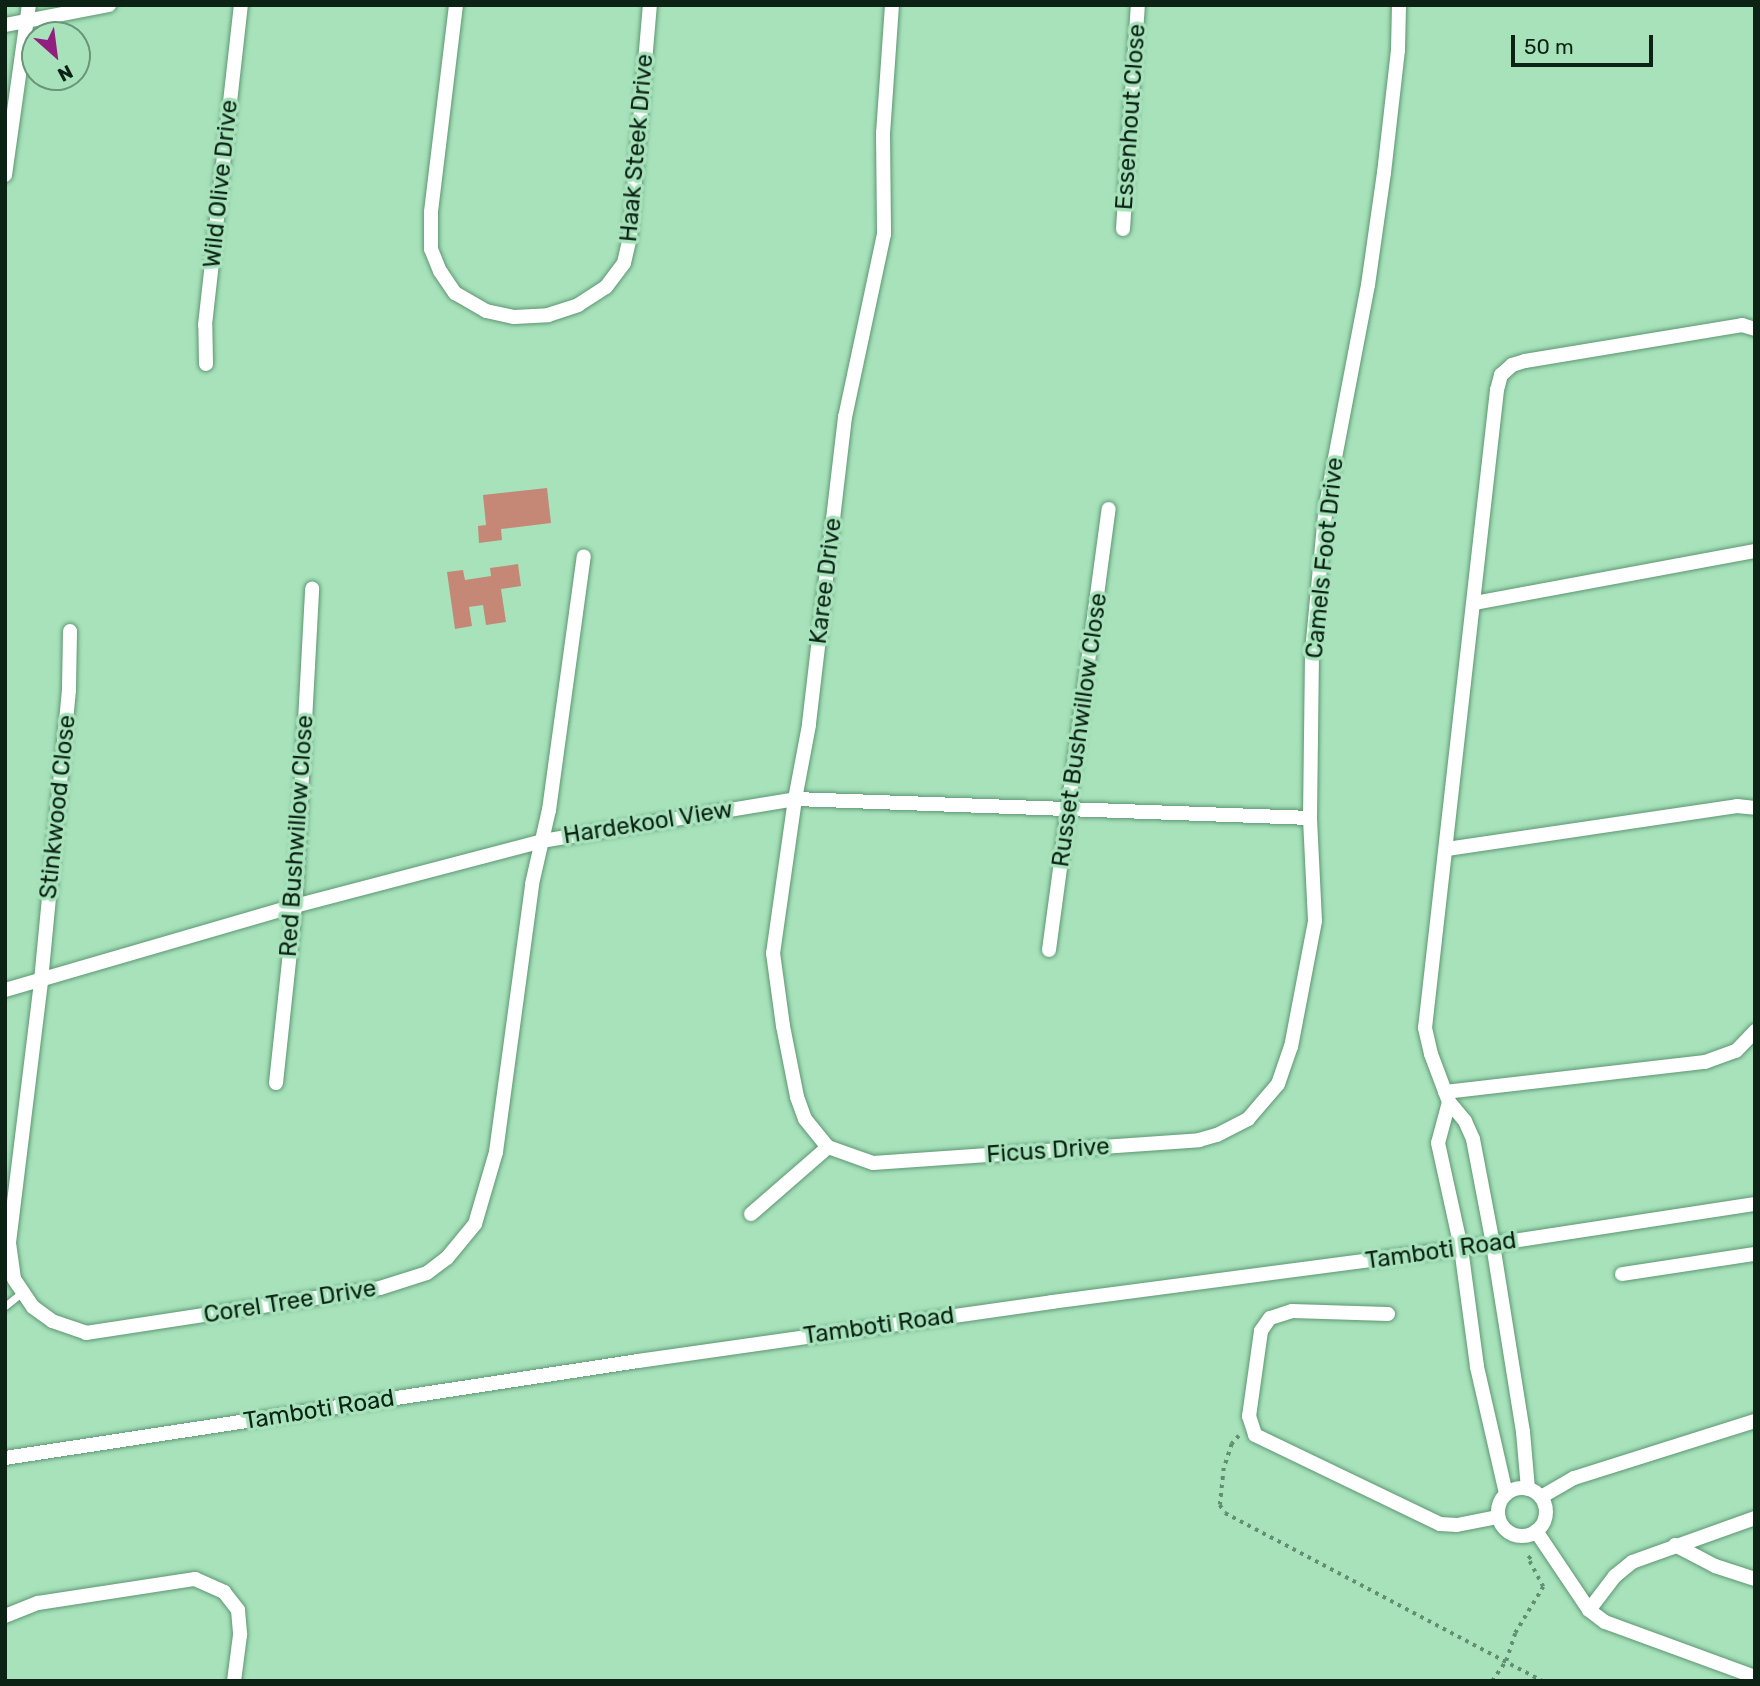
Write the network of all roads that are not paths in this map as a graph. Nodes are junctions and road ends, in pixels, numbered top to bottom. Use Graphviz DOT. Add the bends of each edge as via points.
graph roads {
  1 [pos="29,5"];
  2 [pos="109,5"];
  3 [pos="242,5"];
  4 [pos="456,5"];
  5 [pos="650,5"];
  6 [pos="892,5"];
  7 [pos="1138,5"];
  8 [pos="1399,5"];
  9 [pos="27,21"];
  10 [pos="21,63"];
  11 [pos="5,175"];
  12 [pos="1123,229"];
  13 [pos="1755,328"];
  14 [pos="206,364"];
  15 [pos="1110,509"];
  16 [pos="1755,551"];
  17 [pos="584,556"];
  18 [pos="312,588"];
  19 [pos="1474,603"];
  20 [pos="70,631"];
  21 [pos="795,799"];
  22 [pos="1755,808"];
  23 [pos="1070,810"];
  24 [pos="1310,818"];
  25 [pos="542,841"];
  26 [pos="1447,849"];
  27 [pos="295,906"];
  28 [pos="1049,950"];
  29 [pos="41,982"];
  30 [pos="5,990"];
  31 [pos="1755,1031"];
  32 [pos="276,1083"];
  33 [pos="1447,1097"];
  34 [pos="1262,1106"];
  35 [pos="828,1147"];
  36 [pos="1755,1204"];
  37 [pos="751,1214"];
  38 [pos="1493,1244"];
  39 [pos="1461,1248"];
  40 [pos="1755,1254"];
  41 [pos="1622,1274"];
  42 [pos="22,1292"];
  43 [pos="5,1306"];
  44 [pos="1388,1314"];
  45 [pos="1755,1421"];
  46 [pos="5,1458"];
  47 [pos="1534,1493"];
  48 [pos="1506,1494"];
  49 [pos="1498,1517"];
  50 [pos="1755,1518"];
  51 [pos="1540,1537"];
  52 [pos="1675,1545"];
  53 [pos="1755,1579"];
  54 [pos="1589,1610"];
  55 [pos="6,1613"];
  56 [pos="1755,1677"];
  57 [pos="234,1681"];
  1 -- 9 [label="street"];
  2 -- 9 [label="street"];
  3 -- 14 [label="street, Wild Olive Drive" via="205,325"];
  4 -- 5 [label="street, Haak Steek Drive" via="431,212 431,249 455,293 486,311 514,317 548,315 578,305 606,287 624,263"];
  6 -- 21 [label="street, Karee Drive" via="883,133 884,234 845,417 809,726"];
  7 -- 12 [label="street, Essenhout Close"];
  8 -- 24 [label="street, Camels Foot Drive" via="1398,50 1368,285 1326,505 1312,652"];
  10 -- 11 [label="street"];
  13 -- 19 [label="street" via="1742,325 1525,361 1501,375"];
  15 -- 23 [label="street, Russet Bushwillow Close"];
  16 -- 19 [label="street"];
  17 -- 25 [label="street, Corel Tree Drive"];
  18 -- 27 [label="street, Red Bushwillow Close"];
  19 -- 26 [label="street"];
  20 -- 29 [label="street, Stinkwood Close" via="69,690"];
  21 -- 23 [label="street, Hardekool View"];
  21 -- 25 [label="street, Hardekool View"];
  21 -- 35 [label="street, Karee Drive" via="774,935 775,968 797,1097 805,1119"];
  22 -- 26 [label="street" via="1737,806"];
  23 -- 24 [label="street, Hardekool View"];
  23 -- 28 [label="street, Russet Bushwillow Close"];
  24 -- 34 [label="street, Camels Foot Drive" via="1315,901 1312,944 1291,1047 1278,1084"];
  25 -- 27 [label="street, Hardekool View"];
  25 -- 42 [label="street, Corel Tree Drive" via="528,907 496,1152 475,1224 447,1258 427,1273 380,1288 113,1331 86,1333 52,1321"];
  26 -- 33 [label="street" via="1425,1028"];
  27 -- 29 [label="street, Hardekool View"];
  27 -- 32 [label="street, Red Bushwillow Close"];
  29 -- 30 [label="street, Hardekool View"];
  29 -- 42 [label="street, Corel Tree Drive" via="9,1243 12,1271"];
  31 -- 33 [label="street" via="1736,1051 1705,1062"];
  33 -- 38 [label="street" via="1473,1139"];
  33 -- 39 [label="street" via="1438,1143"];
  34 -- 35 [label="street, Ficus Drive" via="1232,1129 1199,1140 873,1163"];
  35 -- 37 [label="street"];
  36 -- 38 [label="street, Tamboti Road"];
  38 -- 39 [label="street, Tamboti Road"];
  38 -- 47 [label="street"];
  39 -- 46 [label="street, Tamboti Road" via="651,1359"];
  39 -- 48 [label="street" via="1477,1367"];
  40 -- 41 [label="street"];
  42 -- 43 [label="lane"];
  44 -- 49 [label="street" via="1292,1311 1269,1318 1261,1331 1250,1423 1259,1439 1440,1524"];
  45 -- 47 [label="street"];
  47 -- 48 [label="street" via="1520,1488"];
  47 -- 51 [label="street" via="1545,1504"];
  48 -- 49 [label="street"];
  49 -- 51 [label="street" via="1514,1535"];
  50 -- 52 [label="street"];
  51 -- 54 [label="street"];
  52 -- 53 [label="street" via="1715,1566"];
  52 -- 54 [label="street" via="1621,1570"];
  54 -- 56 [label="street" via="1622,1631"];
  55 -- 57 [label="street" via="38,1603 195,1579 225,1592 238,1610"];
}
